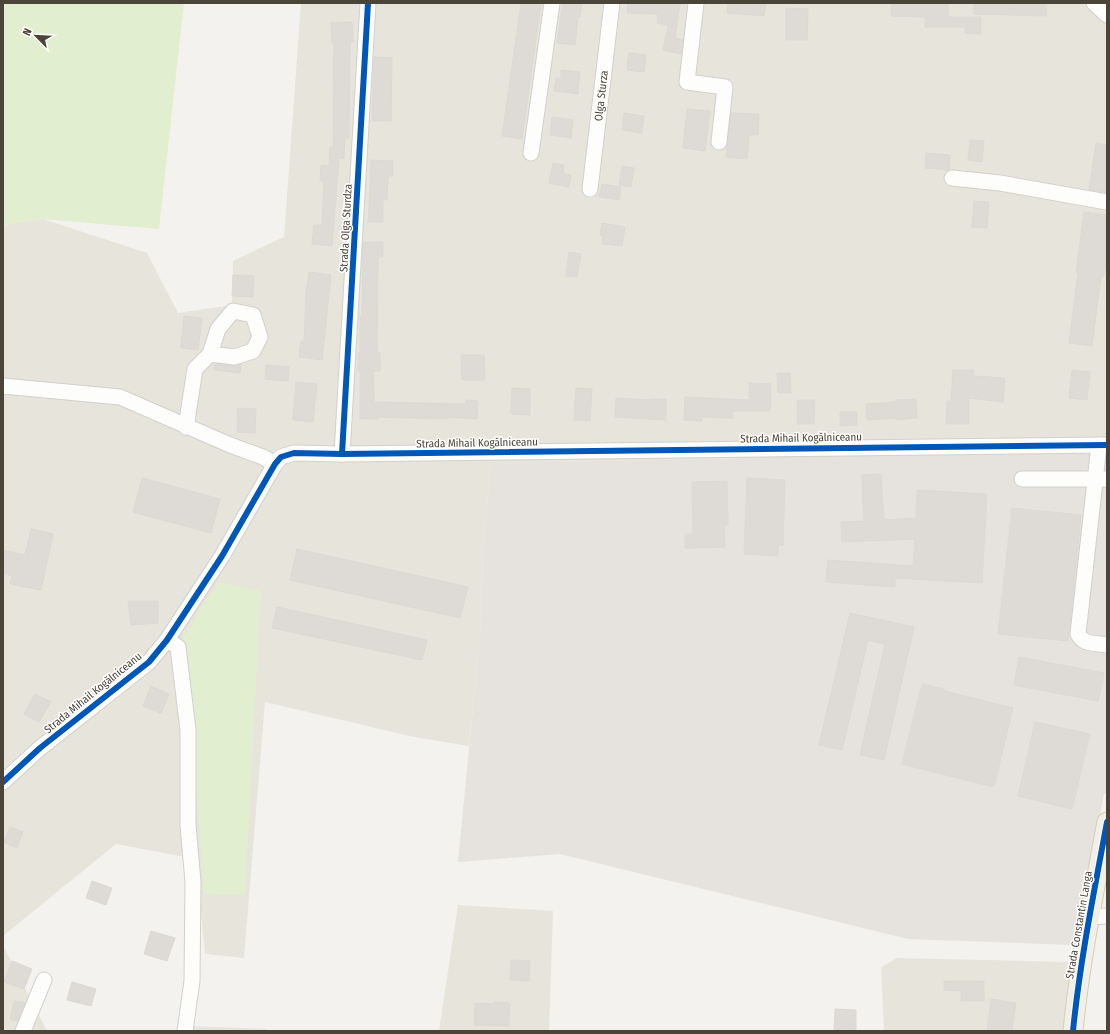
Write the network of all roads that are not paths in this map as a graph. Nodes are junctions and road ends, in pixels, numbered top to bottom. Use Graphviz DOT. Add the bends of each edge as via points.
graph roads {
  1 [pos="368,3"];
  2 [pos="552,3"];
  3 [pos="612,3"];
  4 [pos="696,3"];
  5 [pos="1094,3"];
  6 [pos="1107,15"];
  7 [pos="719,142"];
  8 [pos="531,153"];
  9 [pos="952,178"];
  10 [pos="590,189"];
  11 [pos="1107,202"];
  12 [pos="210,354"];
  13 [pos="3,386"];
  14 [pos="186,427"];
  15 [pos="1103,445"];
  16 [pos="342,454"];
  17 [pos="275,464"];
  18 [pos="1022,479"];
  19 [pos="1101,479"];
  20 [pos="167,640"];
  21 [pos="1107,645"];
  22 [pos="3,782"];
  23 [pos="1107,822"];
  24 [pos="1098,916"];
  25 [pos="44,980"];
  26 [pos="22,1031"];
  27 [pos="185,1031"];
  28 [pos="1073,1031"];
  1 -- 16 [label="street, Strada Olga Sturdza"];
  2 -- 8 [label="street"];
  3 -- 10 [label="street, Olga Sturza"];
  4 -- 7 [label="street" via="687,82 725,87"];
  5 -- 6 [label="street"];
  9 -- 11 [label="street"];
  12 -- 14 [label="street" via="195,369"];
  13 -- 14 [label="street" via="120,398"];
  14 -- 17 [label="street"];
  15 -- 16 [label="street, Strada Mihail Kogălniceanu"];
  15 -- 19 [label="street"];
  16 -- 17 [label="street, Strada Mihail Kogălniceanu" via="294,453 281,457"];
  17 -- 20 [label="street, Strada Mihail Kogălniceanu" via="222,556"];
  18 -- 19 [label="street"];
  19 -- 21 [label="street" via="1078,634 1085,642"];
  20 -- 22 [label="street, Strada Mihail Kogălniceanu" via="149,662 40,748"];
  20 -- 27 [label="street" via="178,647 188,730 192,981"];
  23 -- 24 [label="main road, Strada Constantin Langa"];
  24 -- 28 [label="main road, Strada Constantin Langa" via="1077,992"];
  25 -- 26 [label="street"];
}
